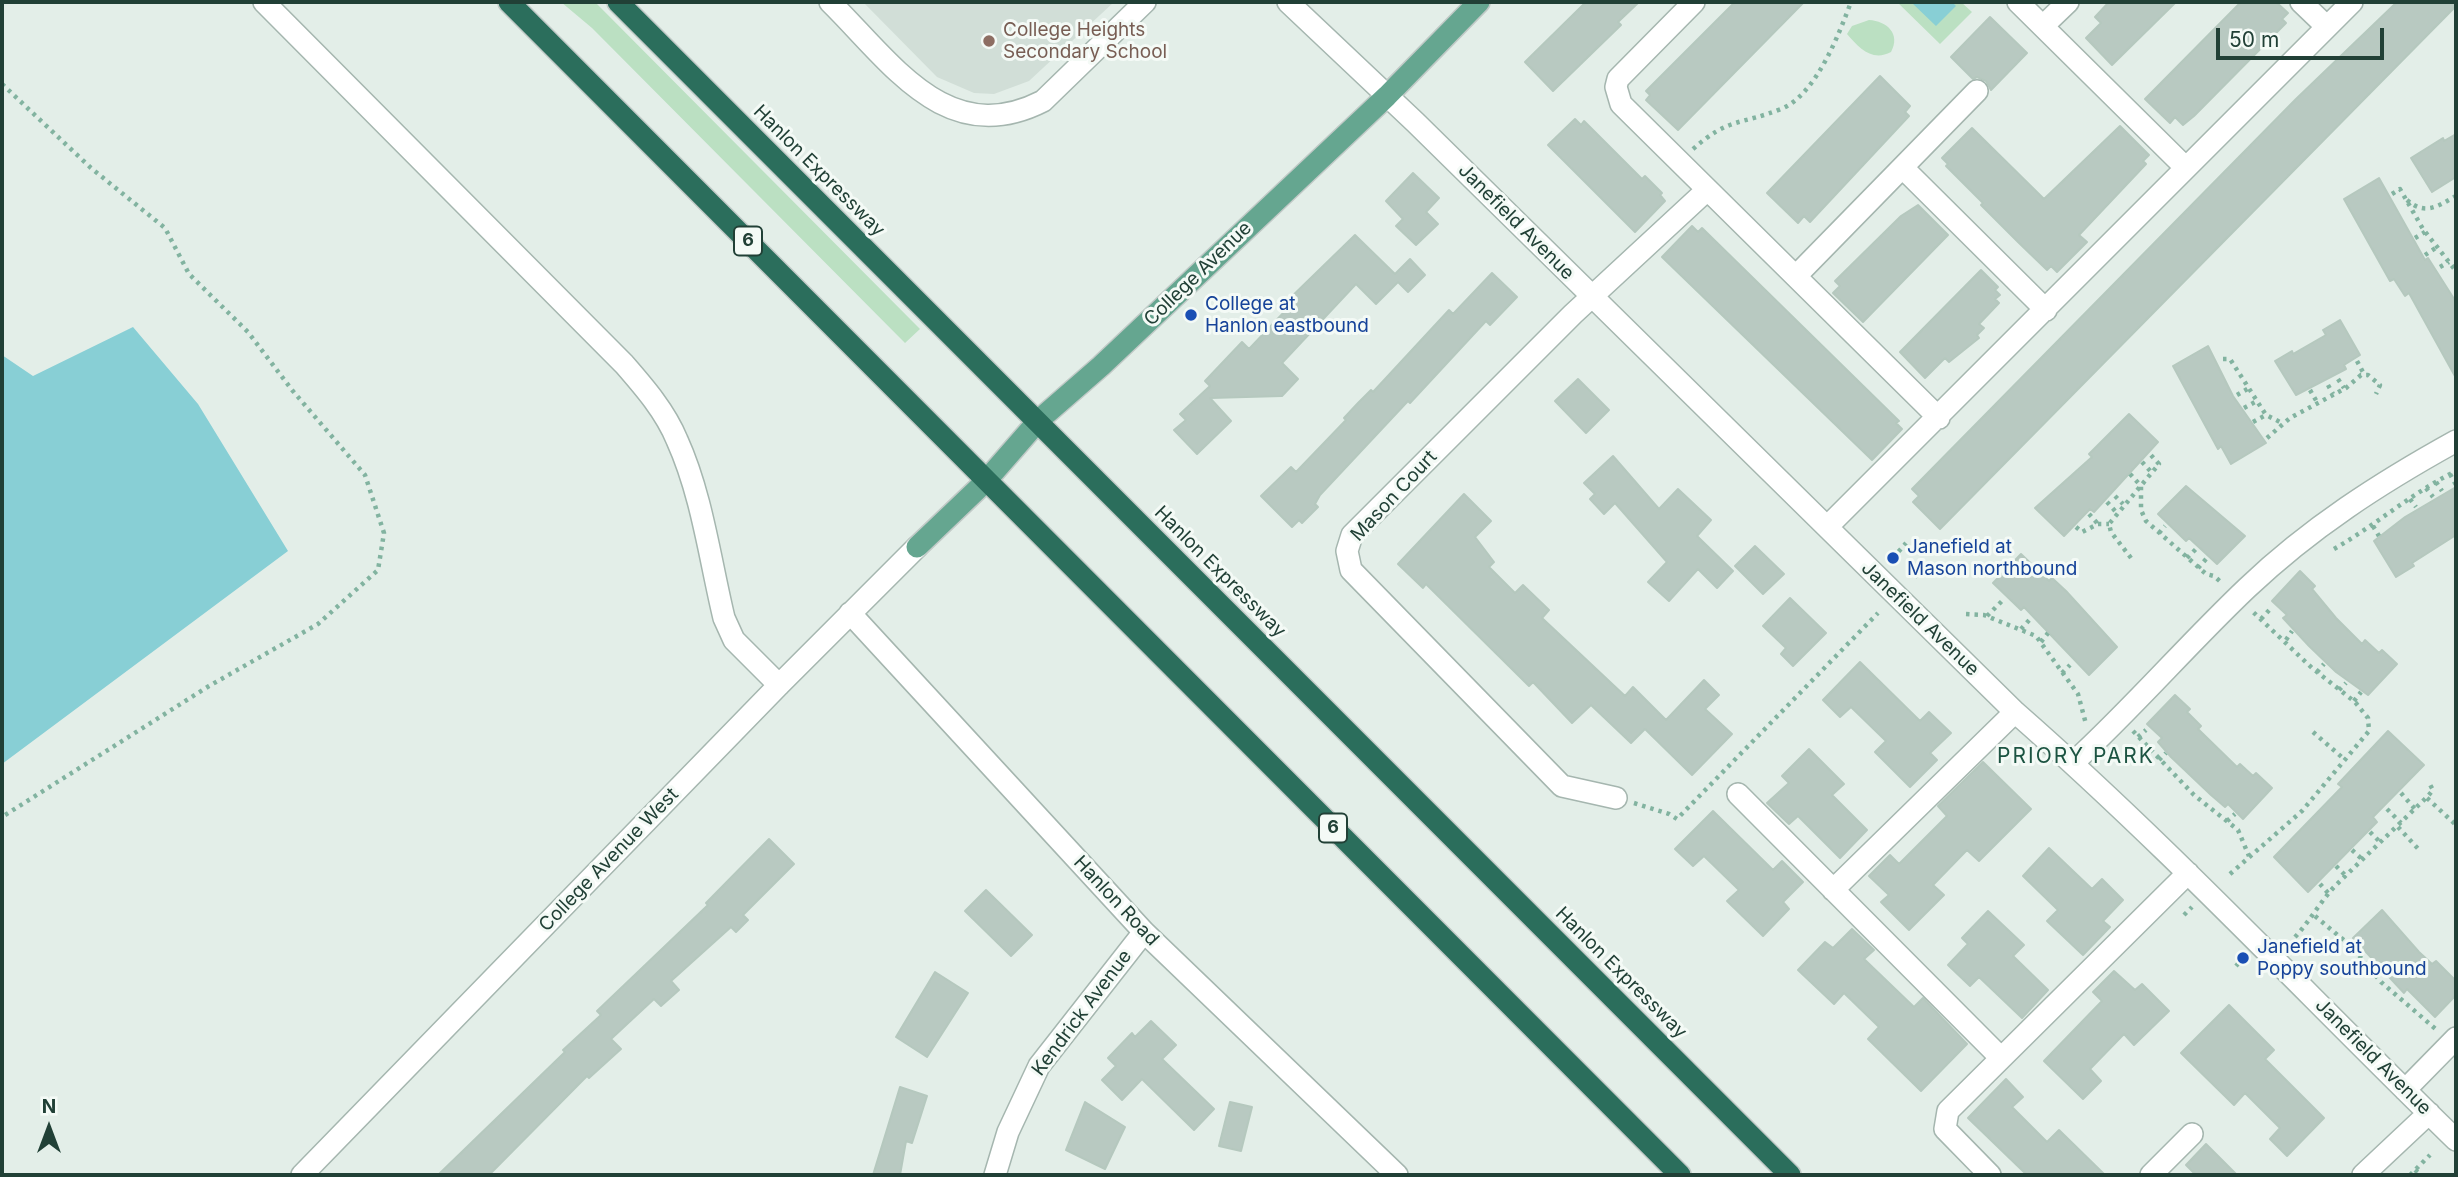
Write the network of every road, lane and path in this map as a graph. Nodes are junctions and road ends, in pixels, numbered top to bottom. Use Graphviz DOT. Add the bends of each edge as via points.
graph roads {
  1 [pos="264,2"];
  2 [pos="509,2"];
  3 [pos="618,2"];
  4 [pos="830,2"];
  5 [pos="1145,2"];
  6 [pos="1288,2"];
  7 [pos="1479,2"];
  8 [pos="1694,2"];
  9 [pos="1851,2"];
  10 [pos="2018,2"];
  11 [pos="2068,2"];
  12 [pos="2301,2"];
  13 [pos="2352,2"];
  14 [pos="2043,26"];
  15 [pos="2326,26"];
  16 [pos="2,84"];
  17 [pos="1977,91"];
  18 [pos="1387,96"];
  19 [pos="1679,162"];
  20 [pos="1903,168"];
  21 [pos="2186,168"];
  22 [pos="1707,190"];
  23 [pos="2451,190"];
  24 [pos="2392,194"];
  25 [pos="2404,197"];
  26 [pos="2455,197"];
  27 [pos="2409,205"];
  28 [pos="2401,210"];
  29 [pos="2425,232"];
  30 [pos="2415,238"];
  31 [pos="2437,247"];
  32 [pos="2425,255"];
  33 [pos="2449,262"];
  34 [pos="2440,267"];
  35 [pos="2456,271"];
  36 [pos="1796,276"];
  37 [pos="1591,296"];
  38 [pos="2046,310"];
  39 [pos="2223,359"];
  40 [pos="2357,361"];
  41 [pos="2240,374"];
  42 [pos="2364,374"];
  43 [pos="2232,379"];
  44 [pos="2338,379"];
  45 [pos="2328,384"];
  46 [pos="2249,388"];
  47 [pos="2344,388"];
  48 [pos="2310,390"];
  49 [pos="2333,394"];
  50 [pos="2376,394"];
  51 [pos="2237,395"];
  52 [pos="2257,401"];
  53 [pos="2317,402"];
  54 [pos="2244,408"];
  55 [pos="2266,415"];
  56 [pos="1939,418"];
  57 [pos="1039,420"];
  58 [pos="2253,422"];
  59 [pos="2282,423"];
  60 [pos="2267,438"];
  61 [pos="2456,441"];
  62 [pos="2149,453"];
  63 [pos="2141,462"];
  64 [pos="2456,471"];
  65 [pos="2130,474"];
  66 [pos="2153,474"];
  67 [pos="2450,474"];
  68 [pos="985,482"];
  69 [pos="2436,482"];
  70 [pos="2456,485"];
  71 [pos="2141,486"];
  72 [pos="2426,488"];
  73 [pos="2442,491"];
  74 [pos="2115,496"];
  75 [pos="2432,497"];
  76 [pos="2410,499"];
  77 [pos="2107,502"];
  78 [pos="2123,504"];
  79 [pos="2416,507"];
  80 [pos="2116,512"];
  81 [pos="2089,514"];
  82 [pos="2388,515"];
  83 [pos="2393,523"];
  84 [pos="2098,524"];
  85 [pos="2109,524"];
  86 [pos="2165,526"];
  87 [pos="2373,526"];
  88 [pos="1827,527"];
  89 [pos="2076,527"];
  90 [pos="2159,533"];
  91 [pos="2173,534"];
  92 [pos="2379,536"];
  93 [pos="2168,541"];
  94 [pos="1906,543"];
  95 [pos="917,547"];
  96 [pos="2196,549"];
  97 [pos="2334,549"];
  98 [pos="1893,558"];
  99 [pos="2131,558"];
  100 [pos="2187,558"];
  101 [pos="2207,558"];
  102 [pos="2198,568"];
  103 [pos="1921,570"];
  104 [pos="1914,577"];
  105 [pos="2005,598"];
  106 [pos="2237,598"];
  107 [pos="2272,607"];
  108 [pos="849,613"];
  109 [pos="1878,613"];
  110 [pos="1966,614"];
  111 [pos="1987,616"];
  112 [pos="2032,617"];
  113 [pos="2261,619"];
  114 [pos="2021,629"];
  115 [pos="2292,631"];
  116 [pos="2048,633"];
  117 [pos="2286,640"];
  118 [pos="2041,642"];
  119 [pos="2302,644"];
  120 [pos="2295,650"];
  121 [pos="2311,652"];
  122 [pos="2304,659"];
  123 [pos="2324,664"];
  124 [pos="2070,665"];
  125 [pos="2317,672"];
  126 [pos="2062,673"];
  127 [pos="2346,683"];
  128 [pos="779,685"];
  129 [pos="2339,690"];
  130 [pos="2361,692"];
  131 [pos="2354,701"];
  132 [pos="2015,712"];
  133 [pos="2121,717"];
  134 [pos="2146,730"];
  135 [pos="2089,731"];
  136 [pos="2313,732"];
  137 [pos="2138,737"];
  138 [pos="2166,753"];
  139 [pos="2344,759"];
  140 [pos="2159,760"];
  141 [pos="2073,763"];
  142 [pos="2175,766"];
  143 [pos="2170,771"];
  144 [pos="2184,774"];
  145 [pos="2178,780"];
  146 [pos="2428,782"];
  147 [pos="2197,788"];
  148 [pos="2192,793"];
  149 [pos="2400,793"];
  150 [pos="1738,794"];
  151 [pos="1616,797"];
  152 [pos="2427,797"];
  153 [pos="2219,805"];
  154 [pos="2387,809"];
  155 [pos="2213,810"];
  156 [pos="2415,810"];
  157 [pos="2235,814"];
  158 [pos="2,817"];
  159 [pos="2227,821"];
  160 [pos="2456,825"];
  161 [pos="2400,826"];
  162 [pos="2370,832"];
  163 [pos="2381,843"];
  164 [pos="2353,850"];
  165 [pos="2421,852"];
  166 [pos="2249,856"];
  167 [pos="2363,860"];
  168 [pos="2336,866"];
  169 [pos="2188,873"];
  170 [pos="2230,874"];
  171 [pos="2346,876"];
  172 [pos="2320,884"];
  173 [pos="1833,890"];
  174 [pos="2328,893"];
  175 [pos="2192,907"];
  176 [pos="2184,915"];
  177 [pos="2315,916"];
  178 [pos="1143,932"];
  179 [pos="2295,937"];
  180 [pos="2367,954"];
  181 [pos="2243,958"];
  182 [pos="2362,959"];
  183 [pos="2236,966"];
  184 [pos="2454,1041"];
  185 [pos="2001,1058"];
  186 [pos="2405,1090"];
  187 [pos="2429,1113"];
  188 [pos="2192,1134"];
  189 [pos="2456,1140"];
  190 [pos="2430,1155"];
  191 [pos="2415,1170"];
  192 [pos="302,1175"];
  193 [pos="995,1175"];
  194 [pos="1397,1175"];
  195 [pos="1680,1175"];
  196 [pos="1790,1175"];
  197 [pos="1990,1175"];
  198 [pos="2151,1175"];
  199 [pos="2363,1175"];
  200 [pos="2410,1175"];
  201 [pos="2421,1175"];
  1 -- 128 [label="street" via="652,397 677,438 688,469 724,618 734,640"];
  2 -- 68 [label="highway, 6"];
  3 -- 57 [label="highway, Hanlon Expressway"];
  4 -- 5 [label="street" via="933,100 958,113 979,116 1024,110 1043,101"];
  6 -- 18 [label="street, Janefield Avenue"];
  7 -- 18 [label="main road, College Avenue"];
  8 -- 19 [label="street" via="1618,79 1616,87 1621,104"];
  9 -- 19 [label="path" via="1835,45 1801,95 1779,110 1715,130"];
  10 -- 14 [label="street"];
  11 -- 14 [label="street"];
  12 -- 15 [label="street"];
  13 -- 15 [label="street"];
  14 -- 21 [label="street"];
  15 -- 21 [label="street"];
  16 -- 158 [label="path" via="91,168 165,228 189,274 248,332 365,475 384,533 378,570 318,624 209,686"];
  17 -- 20 [label="street"];
  18 -- 37 [label="street, Janefield Avenue"];
  18 -- 57 [label="main road, College Avenue"];
  19 -- 22 [label="street"];
  20 -- 36 [label="street"];
  20 -- 38 [label="street"];
  21 -- 38 [label="street"];
  22 -- 36 [label="street"];
  22 -- 37 [label="street, Mason Court"];
  23 -- 26 [label="path"];
  24 -- 25 [label="path" via="2400,189"];
  25 -- 26 [label="path" via="2423,209"];
  25 -- 27 [label="path"];
  27 -- 28 [label="path"];
  27 -- 29 [label="path"];
  29 -- 30 [label="path"];
  29 -- 31 [label="path"];
  31 -- 32 [label="path"];
  31 -- 33 [label="path"];
  33 -- 34 [label="path"];
  33 -- 35 [label="path"];
  36 -- 56 [label="street"];
  37 -- 88 [label="street, Janefield Avenue"];
  37 -- 151 [label="street, Mason Court" via="1352,535 1347,551 1351,570 1562,786"];
  38 -- 56 [label="street"];
  39 -- 41 [label="path" via="2230,359"];
  40 -- 42 [label="path"];
  41 -- 43 [label="path"];
  41 -- 46 [label="path"];
  42 -- 47 [label="path"];
  42 -- 50 [label="path" via="2380,385"];
  44 -- 47 [label="path"];
  45 -- 49 [label="path"];
  46 -- 51 [label="path"];
  46 -- 52 [label="path"];
  47 -- 49 [label="path"];
  48 -- 53 [label="path"];
  49 -- 53 [label="path"];
  52 -- 54 [label="path"];
  52 -- 55 [label="path"];
  53 -- 59 [label="path"];
  55 -- 58 [label="path"];
  55 -- 59 [label="path"];
  56 -- 88 [label="street"];
  57 -- 68 [label="main road, College Avenue"];
  57 -- 196 [label="highway, Hanlon Expressway"];
  59 -- 60 [label="path"];
  61 -- 106 [label="street" via="2332,516"];
  62 -- 66 [label="path" via="2159,464"];
  63 -- 66 [label="path"];
  64 -- 67 [label="path"];
  65 -- 71 [label="path"];
  66 -- 71 [label="path"];
  67 -- 69 [label="path"];
  67 -- 70 [label="path"];
  68 -- 95 [label="main road, College Avenue"];
  68 -- 195 [label="highway, 6"];
  69 -- 72 [label="path"];
  69 -- 73 [label="path"];
  71 -- 78 [label="path"];
  71 -- 90 [label="path" via="2141,510"];
  72 -- 75 [label="path"];
  72 -- 76 [label="path"];
  74 -- 78 [label="path"];
  76 -- 79 [label="path"];
  76 -- 82 [label="path"];
  77 -- 80 [label="path"];
  78 -- 80 [label="path"];
  80 -- 85 [label="path"];
  81 -- 84 [label="path"];
  82 -- 83 [label="path"];
  82 -- 87 [label="path"];
  84 -- 85 [label="path"];
  84 -- 89 [label="path" via="2082,532"];
  85 -- 99 [label="path" via="2110,532"];
  86 -- 90 [label="path"];
  87 -- 92 [label="path"];
  87 -- 97 [label="path"];
  88 -- 132 [label="street, Janefield Avenue"];
  90 -- 93 [label="path"];
  91 -- 93 [label="path"];
  93 -- 100 [label="path"];
  94 -- 98 [label="path"];
  95 -- 108 [label="street, College Avenue West"];
  96 -- 100 [label="path"];
  100 -- 102 [label="path"];
  101 -- 102 [label="path"];
  102 -- 106 [label="path"];
  103 -- 104 [label="path"];
  105 -- 111 [label="path"];
  106 -- 113 [label="path"];
  106 -- 133 [label="street"];
  107 -- 113 [label="path"];
  108 -- 128 [label="street, College Avenue West"];
  108 -- 178 [label="street, Hanlon Road"];
  109 -- 151 [label="path" via="1677,819"];
  110 -- 111 [label="path"];
  111 -- 114 [label="path"];
  112 -- 114 [label="path"];
  113 -- 117 [label="path"];
  114 -- 118 [label="path"];
  115 -- 117 [label="path"];
  116 -- 118 [label="path"];
  117 -- 120 [label="path"];
  118 -- 126 [label="path"];
  119 -- 120 [label="path"];
  120 -- 122 [label="path"];
  121 -- 122 [label="path"];
  122 -- 125 [label="path"];
  123 -- 125 [label="path"];
  124 -- 126 [label="path"];
  125 -- 129 [label="path"];
  126 -- 135 [label="path" via="2078,694"];
  127 -- 129 [label="path"];
  128 -- 192 [label="street, College Avenue West"];
  129 -- 131 [label="path"];
  130 -- 131 [label="path"];
  131 -- 139 [label="path" via="2365,712 2369,731"];
  132 -- 141 [label="street, Janefield Avenue"];
  132 -- 173 [label="street"];
  133 -- 137 [label="path"];
  133 -- 141 [label="street"];
  134 -- 137 [label="path"];
  136 -- 139 [label="path"];
  137 -- 140 [label="path"];
  138 -- 140 [label="path"];
  139 -- 166 [label="path" via="2302,811"];
  140 -- 143 [label="path"];
  141 -- 169 [label="street, Janefield Avenue"];
  142 -- 143 [label="path"];
  143 -- 145 [label="path"];
  144 -- 145 [label="path"];
  145 -- 148 [label="path"];
  146 -- 152 [label="path" via="2432,790"];
  147 -- 148 [label="path"];
  148 -- 155 [label="path"];
  149 -- 156 [label="path"];
  150 -- 173 [label="street"];
  152 -- 156 [label="path"];
  152 -- 160 [label="path"];
  153 -- 155 [label="path"];
  154 -- 161 [label="path"];
  155 -- 159 [label="path"];
  156 -- 161 [label="path"];
  157 -- 159 [label="path"];
  159 -- 166 [label="path" via="2238,830"];
  161 -- 163 [label="path"];
  161 -- 165 [label="path"];
  162 -- 163 [label="path"];
  163 -- 167 [label="path"];
  164 -- 167 [label="path"];
  166 -- 170 [label="path"];
  167 -- 171 [label="path"];
  168 -- 171 [label="path"];
  169 -- 185 [label="street"];
  169 -- 186 [label="street, Janefield Avenue"];
  171 -- 174 [label="path"];
  172 -- 174 [label="path"];
  173 -- 185 [label="street"];
  174 -- 177 [label="path"];
  175 -- 176 [label="path"];
  177 -- 179 [label="path"];
  177 -- 182 [label="path" via="2353,944"];
  178 -- 193 [label="street, Kendrick Avenue" via="1039,1066 1007,1132"];
  178 -- 194 [label="street, Hanlon Road"];
  180 -- 182 [label="path"];
  181 -- 183 [label="path"];
  182 -- 184 [label="path"];
  184 -- 186 [label="street"];
  185 -- 197 [label="street" via="1948,1111 1944,1122 1945,1129"];
  186 -- 187 [label="street, Janefield Avenue"];
  187 -- 189 [label="street, Janefield Avenue"];
  187 -- 199 [label="street"];
  188 -- 198 [label="street"];
  190 -- 191 [label="path"];
  191 -- 200 [label="path"];
  191 -- 201 [label="path"];
}
